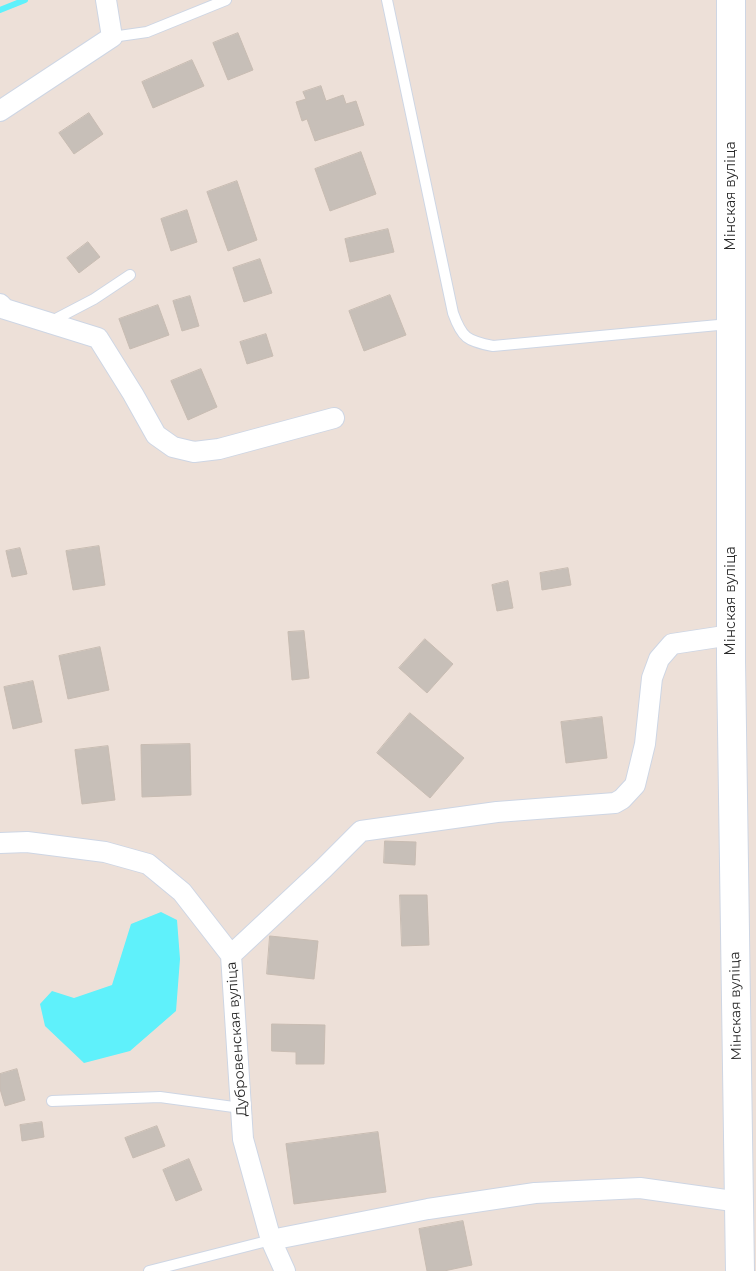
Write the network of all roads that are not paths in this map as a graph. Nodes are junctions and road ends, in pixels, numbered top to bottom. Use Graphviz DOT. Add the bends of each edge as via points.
graph roads {
  1 [pos="106,0"];
  2 [pos="226,0"];
  3 [pos="387,0"];
  4 [pos="731,0"];
  5 [pos="112,37"];
  6 [pos="0,111"];
  7 [pos="130,276"];
  8 [pos="0,304"];
  9 [pos="49,323"];
  10 [pos="731,324"];
  11 [pos="334,418"];
  12 [pos="731,635"];
  13 [pos="0,843"];
  14 [pos="231,955"];
  15 [pos="52,1101"];
  16 [pos="241,1108"];
  17 [pos="740,1202"];
  18 [pos="272,1240"];
  19 [pos="149,1271"];
  20 [pos="286,1271"];
  21 [pos="740,1271"];
  1 -- 5 [label="street"];
  2 -- 5 [label="lane" via="147,32"];
  3 -- 10 [label="lane" via="453,313 459,329 472,342 493,346"];
  4 -- 10 [label="main road, Мінская вуліца"];
  5 -- 6 [label="street"];
  7 -- 9 [label="lane"];
  8 -- 9 [label="street" via="5,309"];
  9 -- 11 [label="street" via="98,338 156,435 173,447 194,452 219,449"];
  10 -- 12 [label="main road, Мінская вуліца"];
  12 -- 14 [label="street" via="672,644 659,659 652,678 645,744 635,785 622,800 497,812 361,831"];
  12 -- 17 [label="main road, Мінская вуліца"];
  13 -- 14 [label="street, Дубровенская вуліца" via="27,842 105,852 148,864 182,892"];
  14 -- 16 [label="street, Дубровенская вуліца"];
  15 -- 16 [label="lane" via="160,1097"];
  16 -- 18 [label="street, Дубровенская вуліца" via="243,1139"];
  17 -- 18 [label="street" via="640,1188 535,1193 428,1209"];
  17 -- 21 [label="main road, Мінская вуліца"];
  18 -- 19 [label="lane"];
  18 -- 20 [label="street, Дубровенская вуліца"];
}
